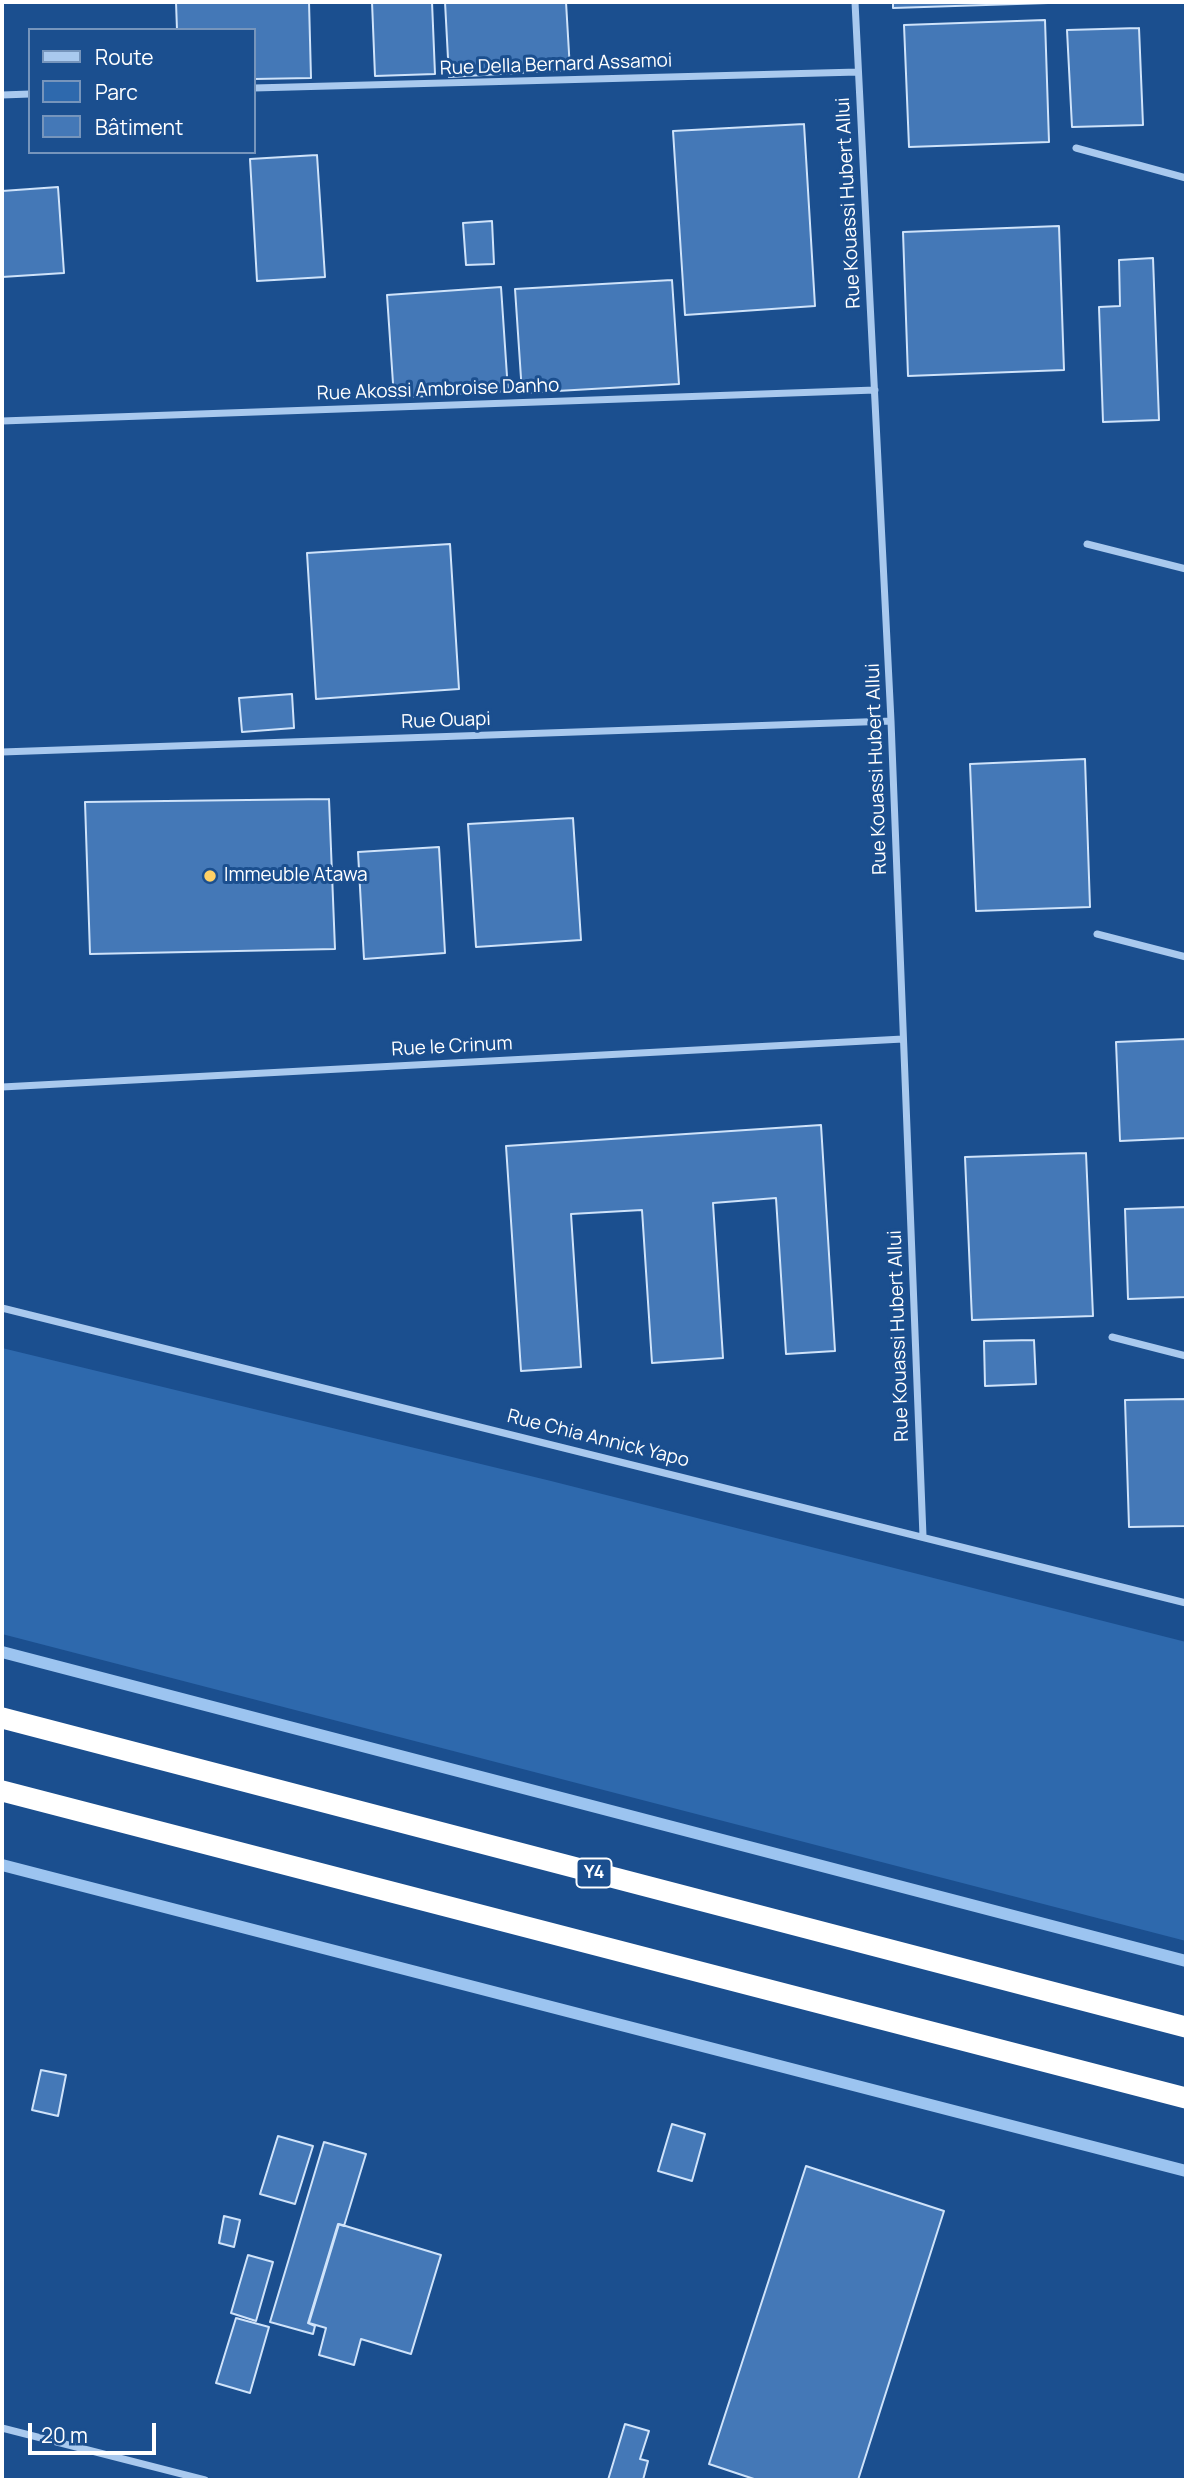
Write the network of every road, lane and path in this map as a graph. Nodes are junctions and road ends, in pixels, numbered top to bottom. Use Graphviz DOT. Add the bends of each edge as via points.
graph roads {
  1 [pos="855,2"];
  2 [pos="858,72"];
  3 [pos="256,88"];
  4 [pos="28,94"];
  5 [pos="2,95"];
  6 [pos="1076,148"];
  7 [pos="1186,178"];
  8 [pos="875,390"];
  9 [pos="2,421"];
  10 [pos="1087,544"];
  11 [pos="1186,569"];
  12 [pos="891,721"];
  13 [pos="2,752"];
  14 [pos="1097,934"];
  15 [pos="1186,957"];
  16 [pos="903,1039"];
  17 [pos="2,1087"];
  18 [pos="2,1308"];
  19 [pos="1112,1336"];
  20 [pos="1186,1356"];
  21 [pos="923,1536"];
  22 [pos="1186,1603"];
  23 [pos="2,1718"];
  24 [pos="2,1791"];
  25 [pos="1186,2027"];
  26 [pos="1186,2098"];
  27 [pos="2,2428"];
  28 [pos="205,2480"];
  1 -- 2 [label="street, Rue Kouassi Hubert Allui"];
  2 -- 3 [label="street, Rue Della Bernard Assamoi"];
  2 -- 8 [label="street, Rue Kouassi Hubert Allui"];
  4 -- 5 [label="street"];
  6 -- 7 [label="street"];
  8 -- 9 [label="street, Rue Akossi Ambroise Danho"];
  8 -- 12 [label="street, Rue Kouassi Hubert Allui"];
  10 -- 11 [label="street"];
  12 -- 13 [label="street, Rue Ouapi"];
  12 -- 16 [label="street, Rue Kouassi Hubert Allui"];
  14 -- 15 [label="street"];
  16 -- 17 [label="street, Rue le Crinum"];
  16 -- 21 [label="street, Rue Kouassi Hubert Allui"];
  18 -- 21 [label="street, Rue Chia Annick Yapo"];
  19 -- 20 [label="street"];
  21 -- 22 [label="street, Rue Chia Annick Yapo"];
  23 -- 25 [label="highway, Y4"];
  24 -- 26 [label="highway"];
  27 -- 28 [label="street"];
}
